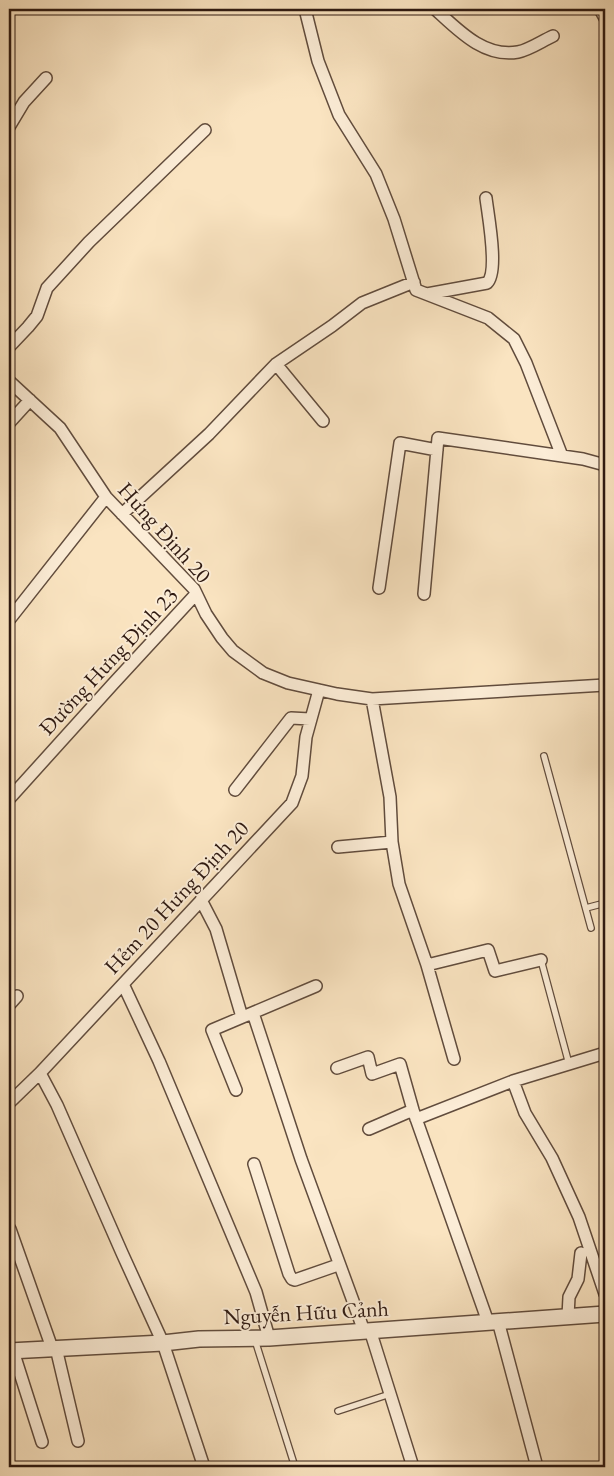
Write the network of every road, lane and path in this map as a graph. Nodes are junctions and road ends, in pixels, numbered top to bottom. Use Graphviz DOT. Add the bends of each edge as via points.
graph roads {
  1 [pos="304,9"];
  2 [pos="435,9"];
  3 [pos="600,9"];
  4 [pos="605,18"];
  5 [pos="553,36"];
  6 [pos="46,78"];
  7 [pos="9,127"];
  8 [pos="204,130"];
  9 [pos="486,198"];
  10 [pos="414,282"];
  11 [pos="427,294"];
  12 [pos="9,347"];
  13 [pos="276,364"];
  14 [pos="9,381"];
  15 [pos="30,400"];
  16 [pos="323,421"];
  17 [pos="9,423"];
  18 [pos="437,450"];
  19 [pos="562,456"];
  20 [pos="605,465"];
  21 [pos="106,497"];
  22 [pos="122,514"];
  23 [pos="379,588"];
  24 [pos="196,594"];
  25 [pos="424,594"];
  26 [pos="9,620"];
  27 [pos="605,685"];
  28 [pos="319,690"];
  29 [pos="372,699"];
  30 [pos="310,719"];
  31 [pos="544,756"];
  32 [pos="235,790"];
  33 [pos="9,799"];
  34 [pos="392,842"];
  35 [pos="338,847"];
  36 [pos="201,900"];
  37 [pos="605,903"];
  38 [pos="586,908"];
  39 [pos="591,928"];
  40 [pos="541,960"];
  41 [pos="427,965"];
  42 [pos="123,984"];
  43 [pos="316,986"];
  44 [pos="253,1012"];
  45 [pos="242,1017"];
  46 [pos="605,1053"];
  47 [pos="454,1059"];
  48 [pos="569,1064"];
  49 [pos="337,1068"];
  50 [pos="40,1073"];
  51 [pos="513,1081"];
  52 [pos="236,1090"];
  53 [pos="9,1103"];
  54 [pos="415,1115"];
  55 [pos="369,1129"];
  56 [pos="254,1164"];
  57 [pos="10,1228"];
  58 [pos="581,1253"];
  59 [pos="338,1265"];
  60 [pos="605,1294"];
  61 [pos="605,1314"];
  62 [pos="568,1316"];
  63 [pos="493,1322"];
  64 [pos="367,1330"];
  65 [pos="262,1338"];
  66 [pos="163,1343"];
  67 [pos="54,1348"];
  68 [pos="11,1351"];
  69 [pos="390,1394"];
  70 [pos="338,1411"];
  71 [pos="78,1441"];
  72 [pos="42,1442"];
  73 [pos="204,1467"];
  74 [pos="294,1467"];
  75 [pos="413,1467"];
  76 [pos="537,1467"];
  1 -- 10 [label="street" via="318,61 339,116 376,174"];
  2 -- 5 [label="street" via="479,46 500,53 519,52"];
  3 -- 4 [label="street"];
  6 -- 7 [label="street" via="24,102"];
  8 -- 12 [label="street" via="53,281 47,288 37,316"];
  9 -- 11 [label="street" via="492,249 490,279 487,283"];
  10 -- 11 [label="street" via="416,290"];
  10 -- 13 [label="street" via="362,303"];
  11 -- 19 [label="street" via="488,318 514,339"];
  13 -- 16 [label="street"];
  13 -- 22 [label="street" via="209,434"];
  14 -- 15 [label="street, Hưng Định 20"];
  15 -- 17 [label="street"];
  15 -- 21 [label="street, Hưng Định 20" via="60,428"];
  18 -- 19 [label="street" via="438,438"];
  18 -- 23 [label="street" via="400,443"];
  18 -- 25 [label="street"];
  19 -- 20 [label="street"];
  21 -- 22 [label="street, Hưng Định 20"];
  21 -- 26 [label="street"];
  22 -- 24 [label="street, Hưng Định 20"];
  24 -- 28 [label="street, Hưng Định 20" via="222,638 247,662 288,683"];
  24 -- 33 [label="street, Đường Hưng Định 23"];
  27 -- 29 [label="street, Hưng Định 20"];
  28 -- 29 [label="street, Hưng Định 20"];
  28 -- 30 [label="street, Hẻm 20 Hưng Định 20"];
  29 -- 34 [label="street" via="390,796"];
  30 -- 32 [label="street" via="290,718"];
  30 -- 36 [label="street, Hẻm 20 Hưng Định 20" via="302,776 292,803"];
  31 -- 38 [label="lane"];
  34 -- 35 [label="street"];
  34 -- 41 [label="street" via="399,884"];
  36 -- 42 [label="street, Hẻm 20 Hưng Định 20"];
  36 -- 45 [label="street" via="216,929"];
  37 -- 38 [label="lane"];
  38 -- 39 [label="lane"];
  40 -- 41 [label="street" via="495,971 488,950"];
  40 -- 48 [label="lane"];
  41 -- 47 [label="street"];
  42 -- 50 [label="street, Hẻm 20 Hưng Định 20"];
  42 -- 65 [label="street" via="159,1060 256,1292"];
  43 -- 44 [label="street"];
  44 -- 45 [label="street"];
  44 -- 59 [label="street"];
  45 -- 52 [label="street" via="212,1030"];
  46 -- 48 [label="street"];
  48 -- 51 [label="street"];
  49 -- 54 [label="street" via="368,1057 372,1074 400,1064"];
  50 -- 53 [label="street, Hẻm 20 Hưng Định 20"];
  50 -- 66 [label="street"];
  51 -- 54 [label="street"];
  51 -- 60 [label="street" via="525,1113 552,1158 579,1217"];
  54 -- 55 [label="street"];
  54 -- 63 [label="street"];
  56 -- 59 [label="street" via="292,1279"];
  57 -- 67 [label="street"];
  58 -- 62 [label="street" via="578,1279 569,1297"];
  59 -- 64 [label="street"];
  61 -- 62 [label="street, Nguyễn Hữu Cảnh"];
  62 -- 63 [label="street, Nguyễn Hữu Cảnh"];
  63 -- 64 [label="street, Nguyễn Hữu Cảnh"];
  63 -- 76 [label="street"];
  64 -- 65 [label="street, Nguyễn Hữu Cảnh"];
  64 -- 69 [label="street"];
  65 -- 66 [label="street, Nguyễn Hữu Cảnh"];
  65 -- 74 [label="lane"];
  66 -- 67 [label="street, Nguyễn Hữu Cảnh"];
  66 -- 73 [label="street"];
  67 -- 68 [label="street, Nguyễn Hữu Cảnh"];
  67 -- 71 [label="street"];
  68 -- 72 [label="street"];
  69 -- 70 [label="lane"];
  69 -- 75 [label="street"];
}
